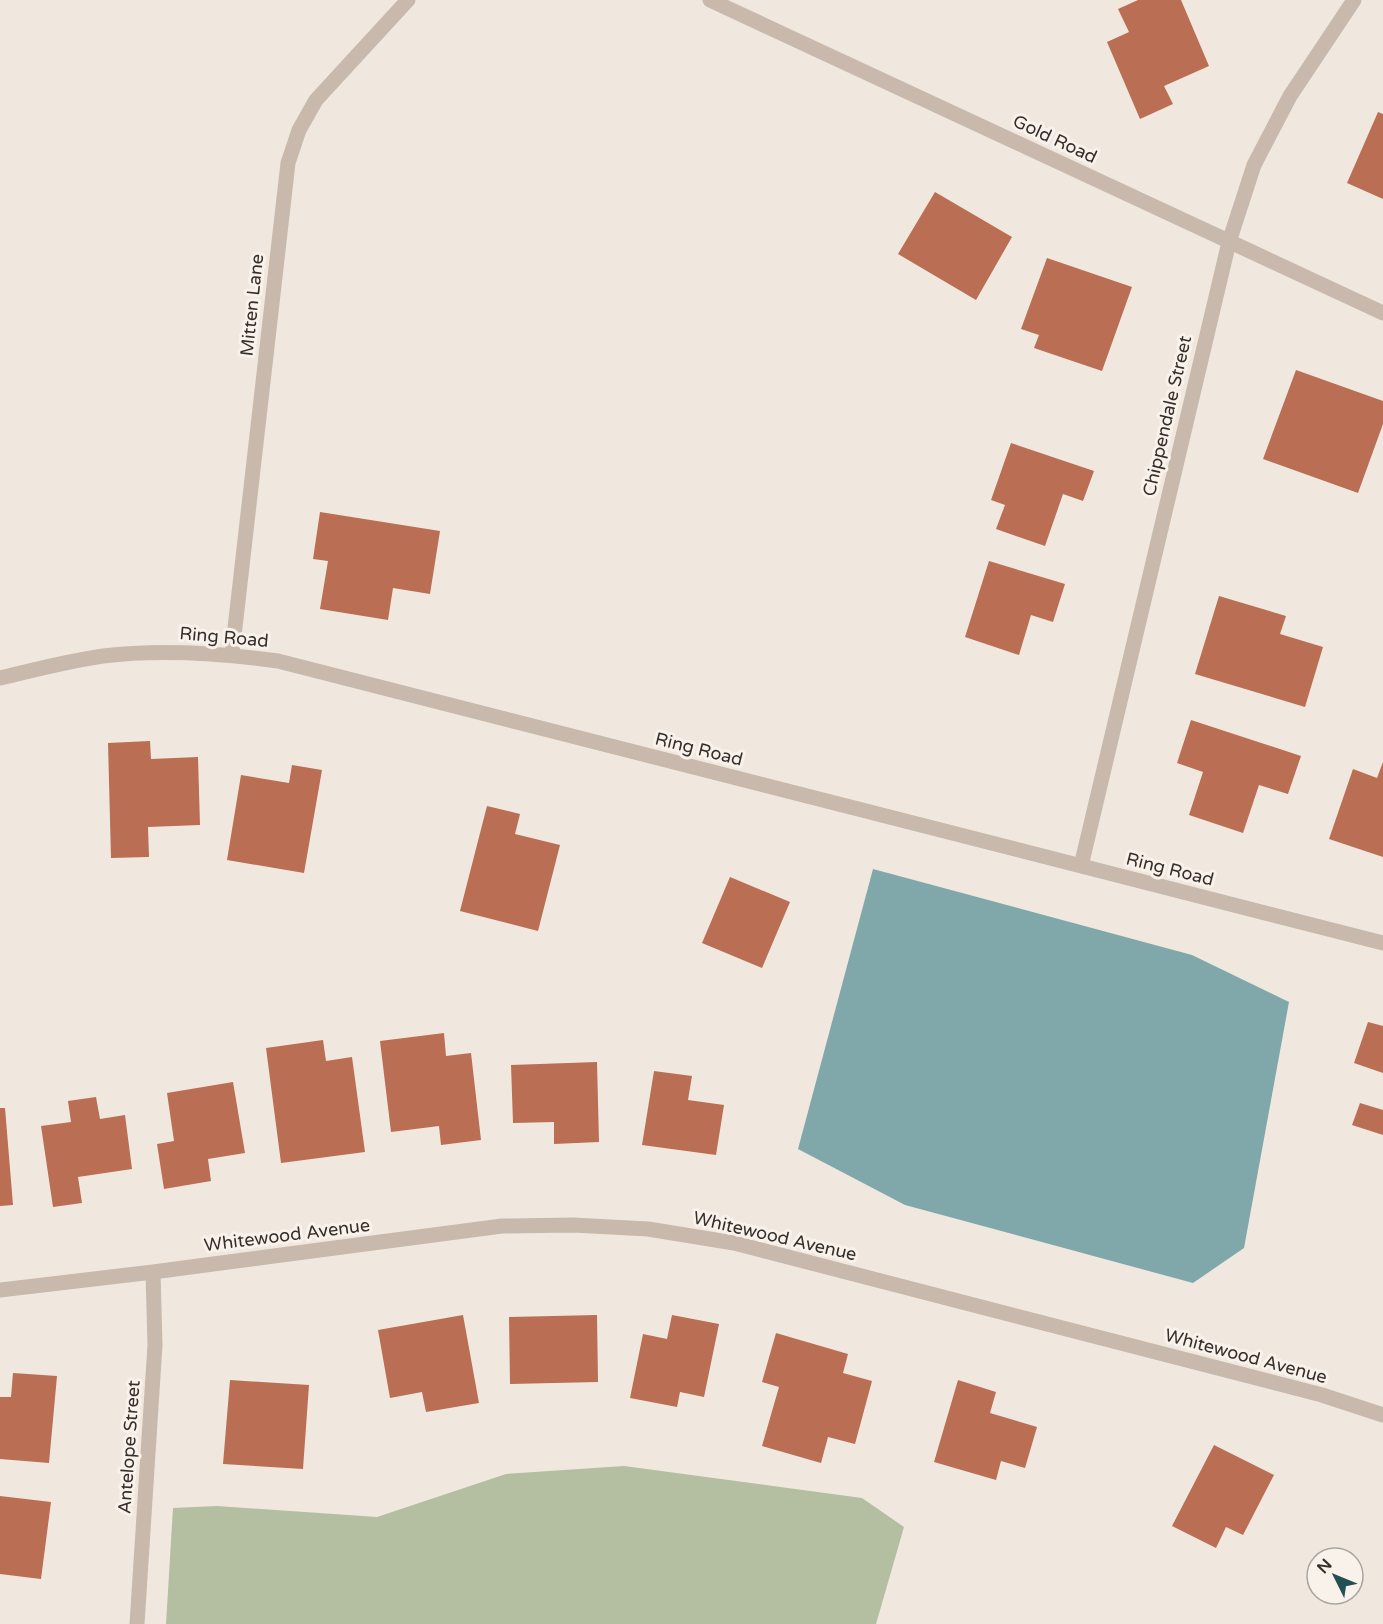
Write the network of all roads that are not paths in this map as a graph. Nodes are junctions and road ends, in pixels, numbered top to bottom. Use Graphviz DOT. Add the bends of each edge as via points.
graph roads {
  1 [pos="408,0"];
  2 [pos="710,0"];
  3 [pos="1354,0"];
  4 [pos="1229,242"];
  5 [pos="1383,312"];
  6 [pos="232,654"];
  7 [pos="0,678"];
  8 [pos="1081,866"];
  9 [pos="1383,943"];
  10 [pos="153,1272"];
  11 [pos="0,1290"];
  12 [pos="1383,1415"];
  13 [pos="137,1624"];
  1 -- 6 [label="street, Mitten Lane" via="316,100 299,130 288,163"];
  2 -- 4 [label="street, Gold Road"];
  3 -- 4 [label="street, Chippendale Street" via="1290,96 1254,165"];
  4 -- 5 [label="street, Gold Road"];
  4 -- 8 [label="street, Chippendale Street"];
  6 -- 7 [label="street, Ring Road" via="168,652 105,656"];
  6 -- 8 [label="street, Ring Road" via="278,661"];
  8 -- 9 [label="street, Ring Road"];
  10 -- 11 [label="street, Whitewood Avenue"];
  10 -- 12 [label="street, Whitewood Avenue" via="502,1227 648,1229 734,1243 1322,1395"];
  10 -- 13 [label="street, Antelope Street" via="155,1345"];
}
